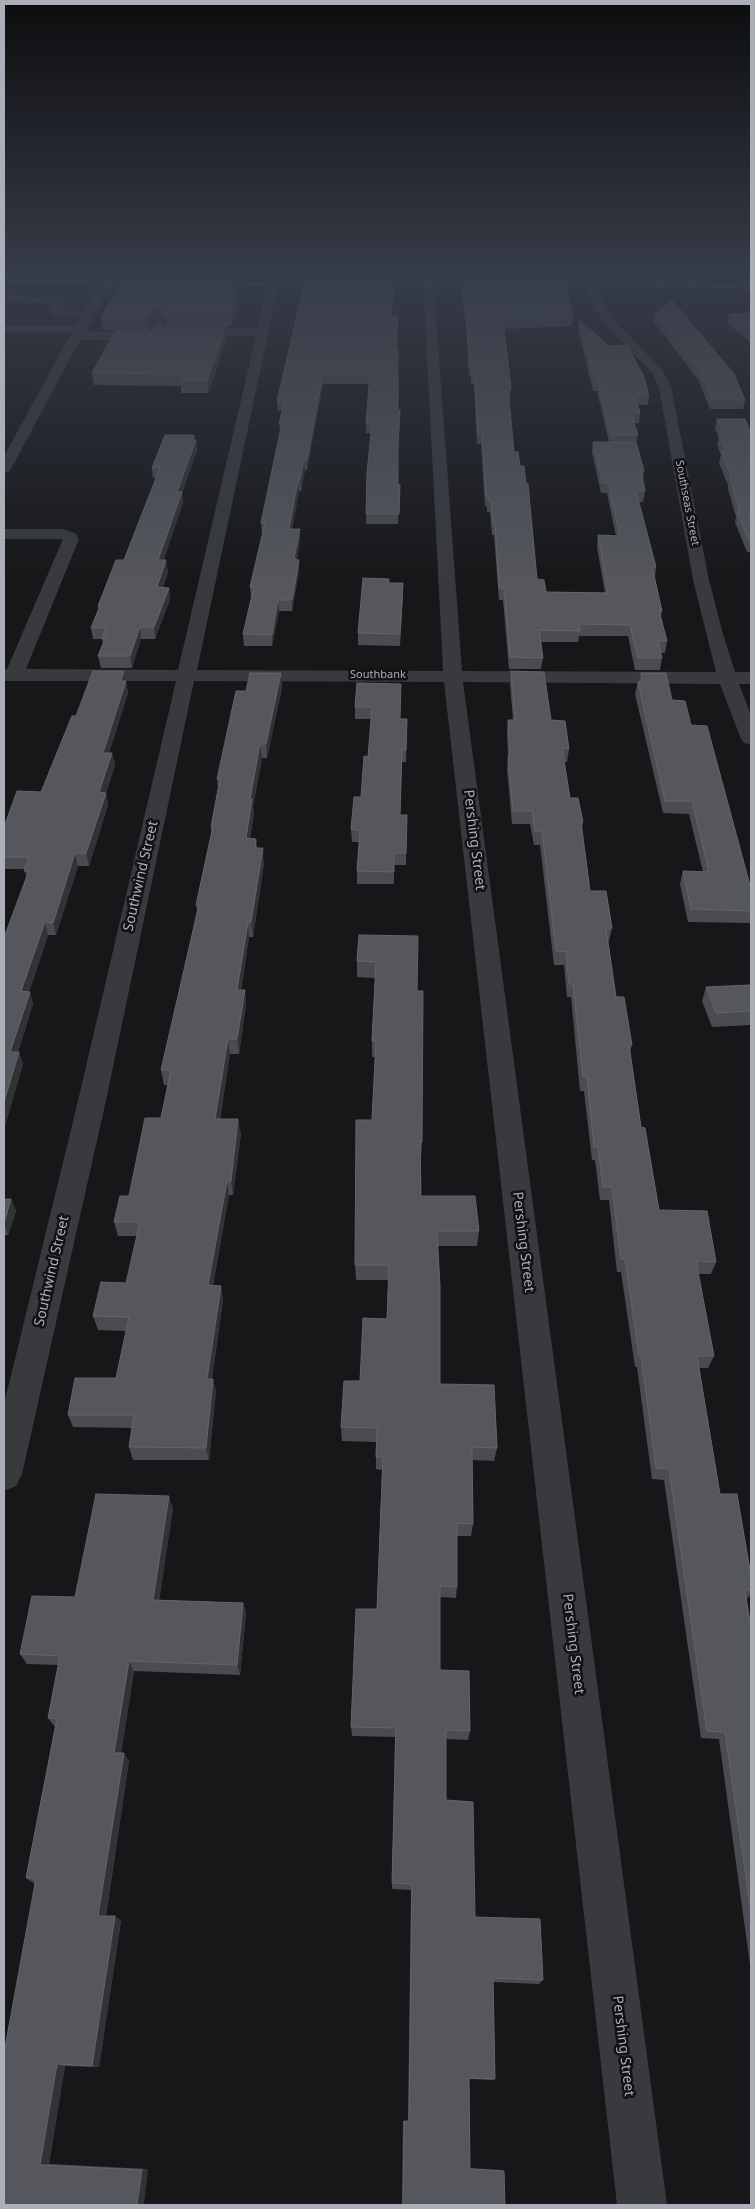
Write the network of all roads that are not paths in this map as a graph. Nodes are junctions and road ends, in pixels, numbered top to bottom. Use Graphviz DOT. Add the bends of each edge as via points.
graph roads {
  1 [pos="54,379"];
  2 [pos="252,379"];
  3 [pos="434,379"];
  4 [pos="661,379"];
  5 [pos="4,469"];
  6 [pos="4,534"];
  7 [pos="9,674"];
  8 [pos="186,675"];
  9 [pos="453,676"];
  10 [pos="728,678"];
  11 [pos="751,678"];
  12 [pos="751,739"];
  13 [pos="4,1474"];
  14 [pos="642,2205"];
  1 -- 5 [label="street"];
  2 -- 8 [label="street, Southwind Street"];
  3 -- 9 [label="street, Pershing Street"];
  4 -- 10 [label="street, Southseas Street" via="701,580"];
  6 -- 7 [label="street" via="63,534 71,539"];
  7 -- 8 [label="street, Southbank"];
  8 -- 9 [label="street, Southbank"];
  8 -- 13 [label="street, Southwind Street" via="91,1105"];
  9 -- 10 [label="street, Southbank"];
  9 -- 14 [label="street, Pershing Street"];
  10 -- 11 [label="street, Southbank"];
  10 -- 12 [label="street, Southseas Street"];
}
